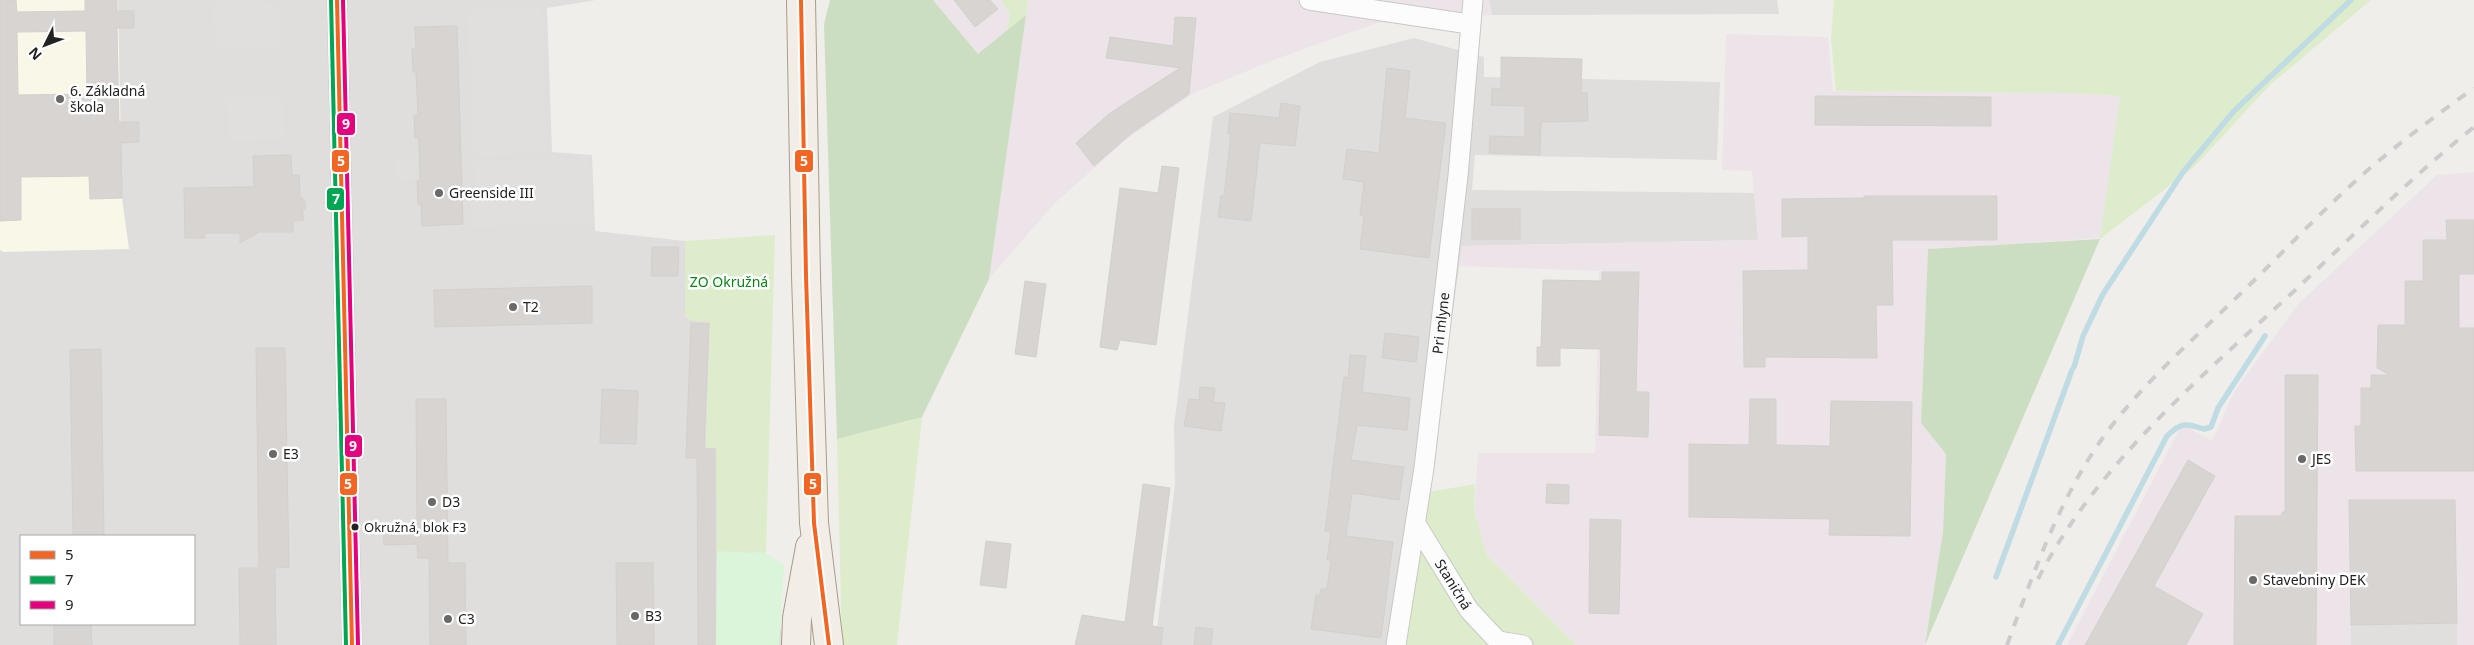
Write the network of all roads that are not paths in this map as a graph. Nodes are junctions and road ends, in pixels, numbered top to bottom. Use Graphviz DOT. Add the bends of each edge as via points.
graph roads {
  1 [pos="337,0"];
  2 [pos="801,0"];
  3 [pos="1310,0"];
  4 [pos="1473,0"];
  5 [pos="1469,24"];
  6 [pos="814,523"];
  7 [pos="1416,524"];
  8 [pos="1499,643"];
  9 [pos="352,645"];
  10 [pos="796,645"];
  11 [pos="829,645"];
  12 [pos="1396,645"];
  13 [pos="1523,645"];
  1 -- 9 [label="street"];
  2 -- 6 [label="main road"];
  3 -- 5 [label="street"];
  4 -- 5 [label="street, Pri mlyne"];
  5 -- 7 [label="street, Pri mlyne" via="1458,176"];
  6 -- 10 [label="main road" via="797,618"];
  6 -- 11 [label="main road"];
  7 -- 8 [label="street, Staničná" via="1469,610"];
  7 -- 12 [label="street, Pri mlyne"];
  8 -- 13 [label="street, Staničná"];
}
